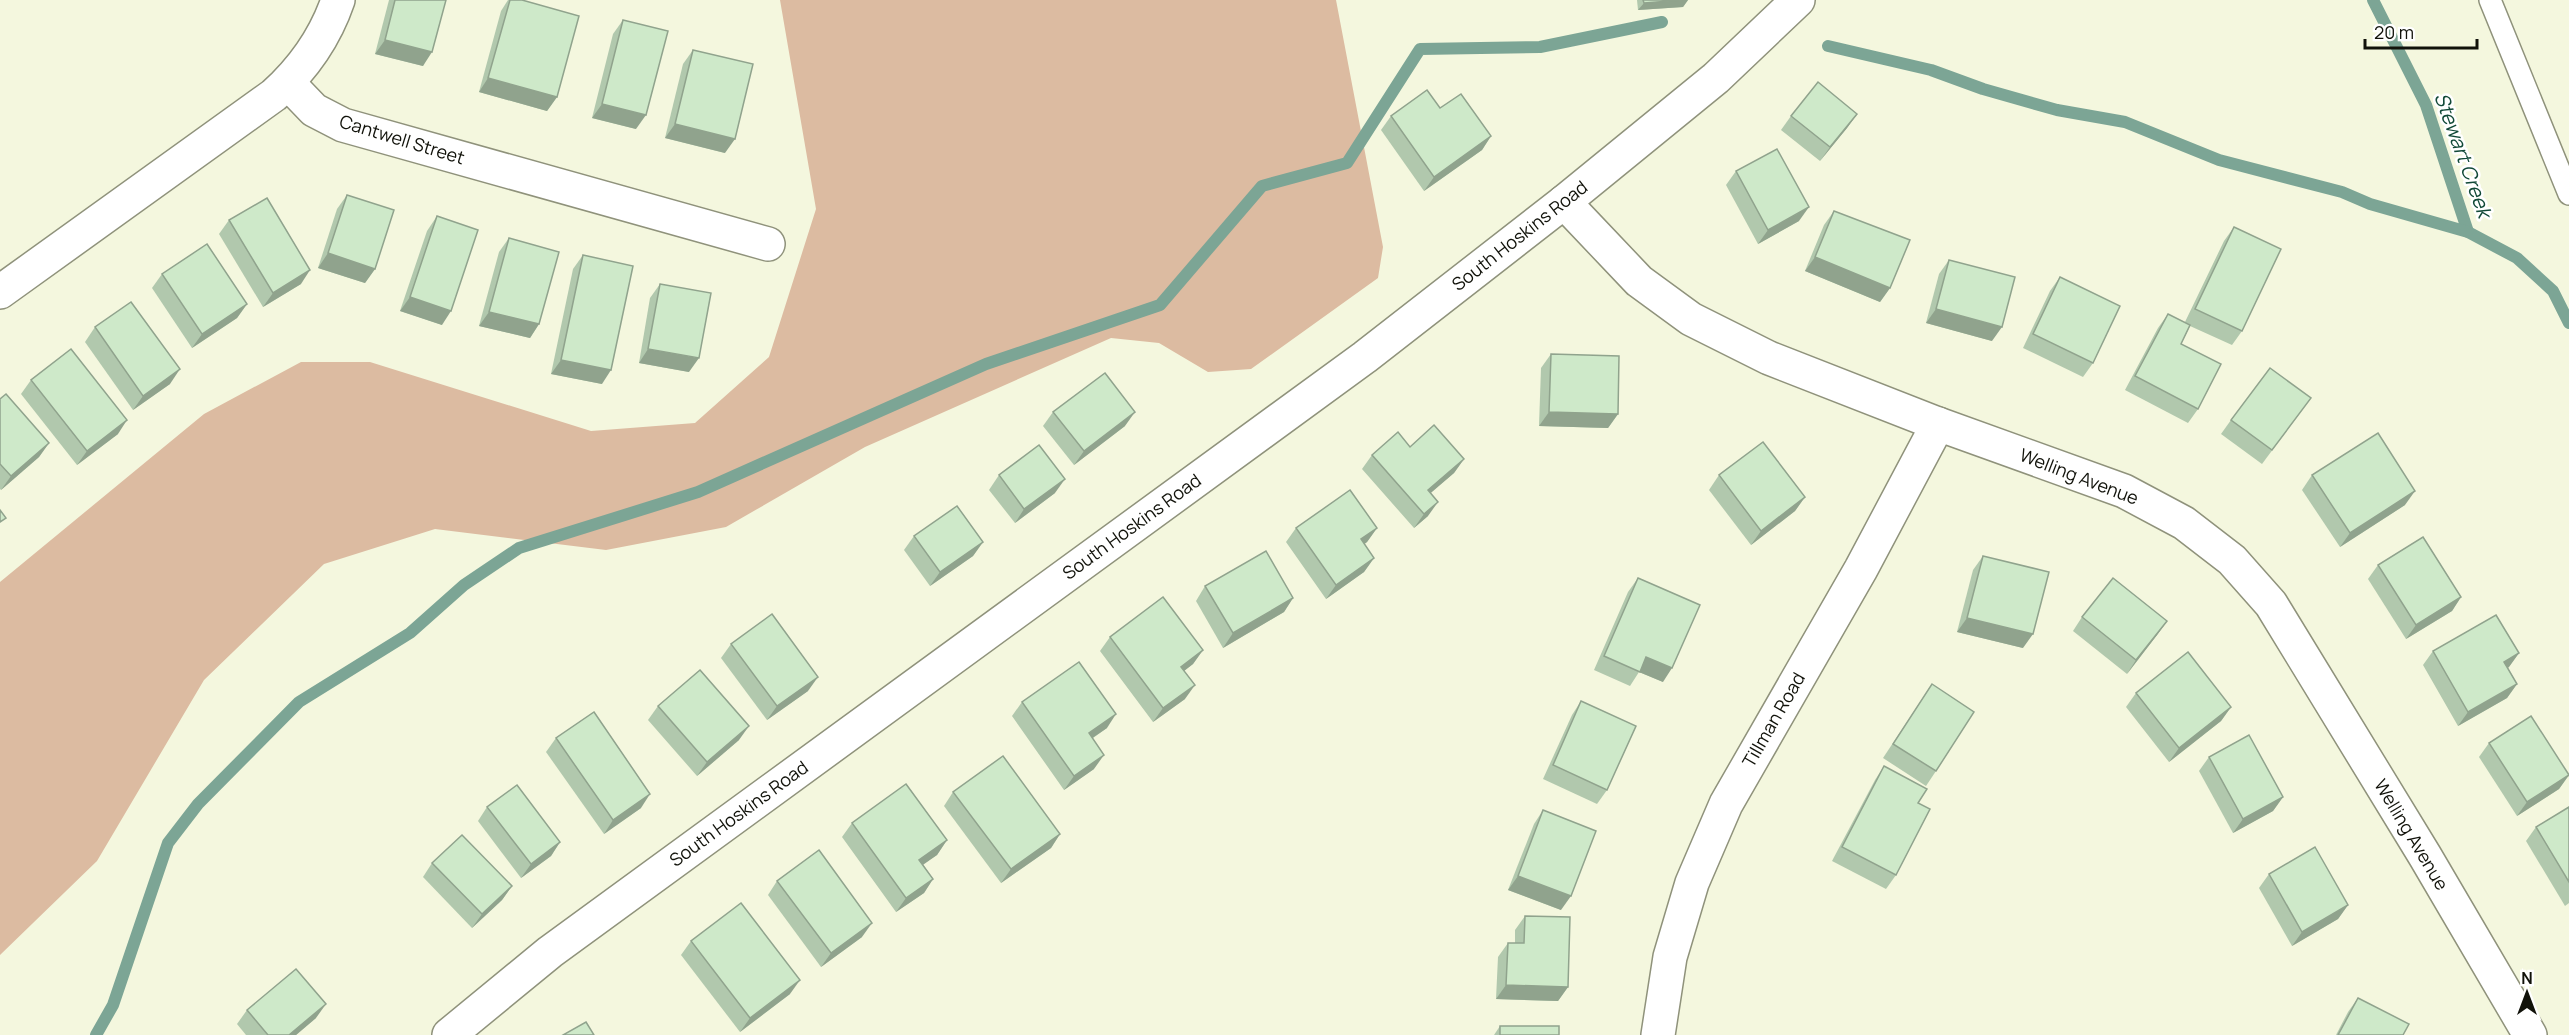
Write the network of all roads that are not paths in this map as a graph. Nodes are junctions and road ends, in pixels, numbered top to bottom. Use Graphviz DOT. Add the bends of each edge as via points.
graph roads {
  1 [pos="338,0"];
  2 [pos="1798,0"];
  3 [pos="2490,0"];
  4 [pos="288,82"];
  5 [pos="2569,194"];
  6 [pos="1564,202"];
  7 [pos="768,244"];
  8 [pos="0,292"];
  9 [pos="1938,424"];
  10 [pos="449,1035"];
  11 [pos="1658,1035"];
  12 [pos="2530,1035"];
  1 -- 4 [label="street" via="307,62"];
  2 -- 6 [label="street, South Hoskins Road" via="1716,78"];
  3 -- 5 [label="lane"];
  4 -- 7 [label="street, Cantwell Street" via="314,110 343,124"];
  4 -- 8 [label="street"];
  6 -- 9 [label="street, Welling Avenue" via="1639,281 1691,319 1769,358"];
  6 -- 10 [label="street, South Hoskins Road" via="1356,364 550,952"];
  9 -- 11 [label="street, Tillman Road" via="1726,804 1692,883 1670,957"];
  9 -- 12 [label="street, Welling Avenue" via="2124,491 2184,523 2232,560 2271,604"];
}
